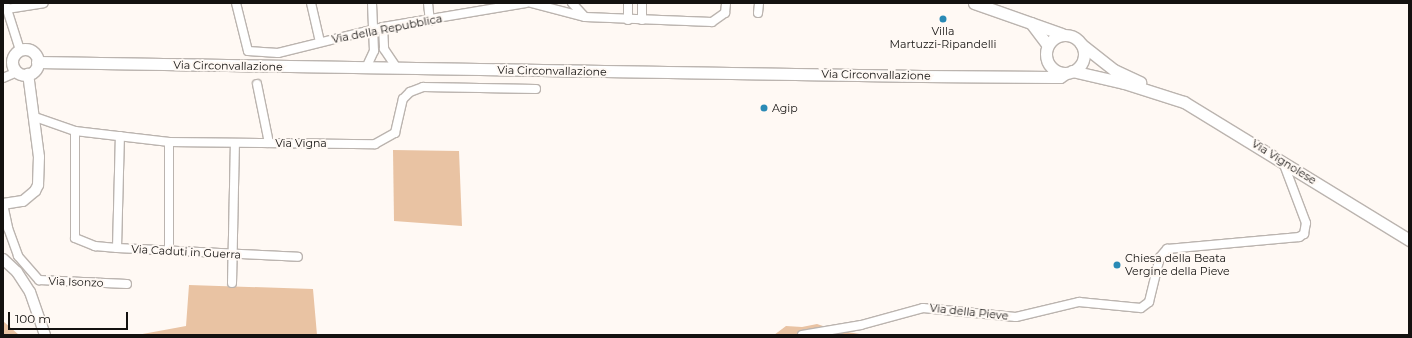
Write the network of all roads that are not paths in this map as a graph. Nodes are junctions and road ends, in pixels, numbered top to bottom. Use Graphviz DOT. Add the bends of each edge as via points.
graph roads {
  1 [pos="44,3"];
  2 [pos="236,3"];
  3 [pos="311,3"];
  4 [pos="372,3"];
  5 [pos="428,3"];
  6 [pos="526,3"];
  7 [pos="531,3"];
  8 [pos="572,3"];
  9 [pos="628,3"];
  10 [pos="642,3"];
  11 [pos="726,3"];
  12 [pos="759,3"];
  13 [pos="974,3"];
  14 [pos="502,5"];
  15 [pos="6,6"];
  16 [pos="758,13"];
  17 [pos="585,17"];
  18 [pos="628,20"];
  19 [pos="642,20"];
  20 [pos="430,21"];
  21 [pos="1031,23"];
  22 [pos="383,27"];
  23 [pos="374,29"];
  24 [pos="1062,34"];
  25 [pos="320,41"];
  26 [pos="1048,44"];
  27 [pos="1081,44"];
  28 [pos="20,50"];
  29 [pos="7,62"];
  30 [pos="37,62"];
  31 [pos="1049,65"];
  32 [pos="366,68"];
  33 [pos="397,68"];
  34 [pos="1069,72"];
  35 [pos="23,73"];
  36 [pos="1036,76"];
  37 [pos="3,78"];
  38 [pos="256,84"];
  39 [pos="536,89"];
  40 [pos="1154,92"];
  41 [pos="35,116"];
  42 [pos="74,131"];
  43 [pos="120,136"];
  44 [pos="169,142"];
  45 [pos="269,143"];
  46 [pos="235,144"];
  47 [pos="1283,161"];
  48 [pos="3,204"];
  49 [pos="1409,240"];
  50 [pos="118,248"];
  51 [pos="169,251"];
  52 [pos="232,254"];
  53 [pos="298,257"];
  54 [pos="3,259"];
  55 [pos="232,283"];
  56 [pos="127,284"];
  57 [pos="45,335"];
  58 [pos="802,335"];
  1 -- 15 [label="street"];
  2 -- 25 [label="street, Via della Repubblica" via="248,51 278,53"];
  3 -- 25 [label="street"];
  4 -- 23 [label="street"];
  5 -- 20 [label="street"];
  6 -- 14 [label="street, Via della Repubblica"];
  7 -- 17 [label="street"];
  8 -- 17 [label="street"];
  9 -- 18 [label="street"];
  10 -- 19 [label="street"];
  11 -- 19 [label="street" via="726,12 712,22"];
  12 -- 16 [label="street"];
  13 -- 21 [label="main road"];
  14 -- 20 [label="street, Via della Repubblica"];
  15 -- 28 [label="street"];
  17 -- 18 [label="street"];
  18 -- 19 [label="street"];
  20 -- 22 [label="street, Via della Repubblica"];
  21 -- 24 [label="main road"];
  21 -- 26 [label="main road"];
  22 -- 23 [label="street, Via della Repubblica"];
  22 -- 33 [label="street" via="384,49"];
  23 -- 25 [label="street, Via della Repubblica"];
  23 -- 32 [label="street" via="374,51"];
  24 -- 26 [label="main road"];
  24 -- 27 [label="main road" via="1074,37"];
  26 -- 31 [label="main road" via="1045,55"];
  27 -- 34 [label="main road" via="1083,58"];
  27 -- 40 [label="main road" via="1114,70 1137,80"];
  28 -- 29 [label="main road"];
  28 -- 30 [label="main road" via="32,51"];
  29 -- 35 [label="main road"];
  30 -- 32 [label="main road, Via Circonvallazione"];
  30 -- 35 [label="main road" via="35,70"];
  31 -- 34 [label="main road" via="1060,72"];
  31 -- 36 [label="main road" via="1045,72"];
  32 -- 33 [label="main road, Via Circonvallazione"];
  33 -- 36 [label="main road, Via Circonvallazione"];
  34 -- 36 [label="main road, Via Circonvallazione" via="1060,77"];
  34 -- 40 [label="main road, Via Circonvallazione"];
  35 -- 37 [label="street"];
  35 -- 41 [label="street"];
  38 -- 45 [label="street"];
  39 -- 45 [label="street, Via Vigna" via="423,87 410,92 403,99 395,133 375,144"];
  40 -- 47 [label="main road, Via Vignolese" via="1204,112"];
  41 -- 42 [label="street, Via Vigna"];
  41 -- 48 [label="street" via="39,157 38,185 23,201"];
  42 -- 43 [label="street, Via Vigna"];
  42 -- 50 [label="street, Via Caduti in Guerra" via="76,238 95,246"];
  43 -- 44 [label="street, Via Vigna"];
  43 -- 50 [label="street"];
  44 -- 46 [label="street, Via Vigna"];
  44 -- 51 [label="street"];
  45 -- 46 [label="street, Via Vigna"];
  46 -- 52 [label="street"];
  47 -- 49 [label="main road, Via Vignolese"];
  47 -- 58 [label="street, Via della Pieve" via="1306,223 1304,234 1299,237 1167,249 1160,258 1149,302 1141,308 1079,302 1016,317 923,308 865,324"];
  48 -- 56 [label="street, Via Isonzo" via="18,256 39,280"];
  50 -- 51 [label="street, Via Caduti in Guerra"];
  51 -- 52 [label="street, Via Caduti in Guerra"];
  52 -- 53 [label="street, Via Caduti in Guerra"];
  52 -- 55 [label="street"];
  54 -- 57 [label="street" via="17,272 30,292"];
}
